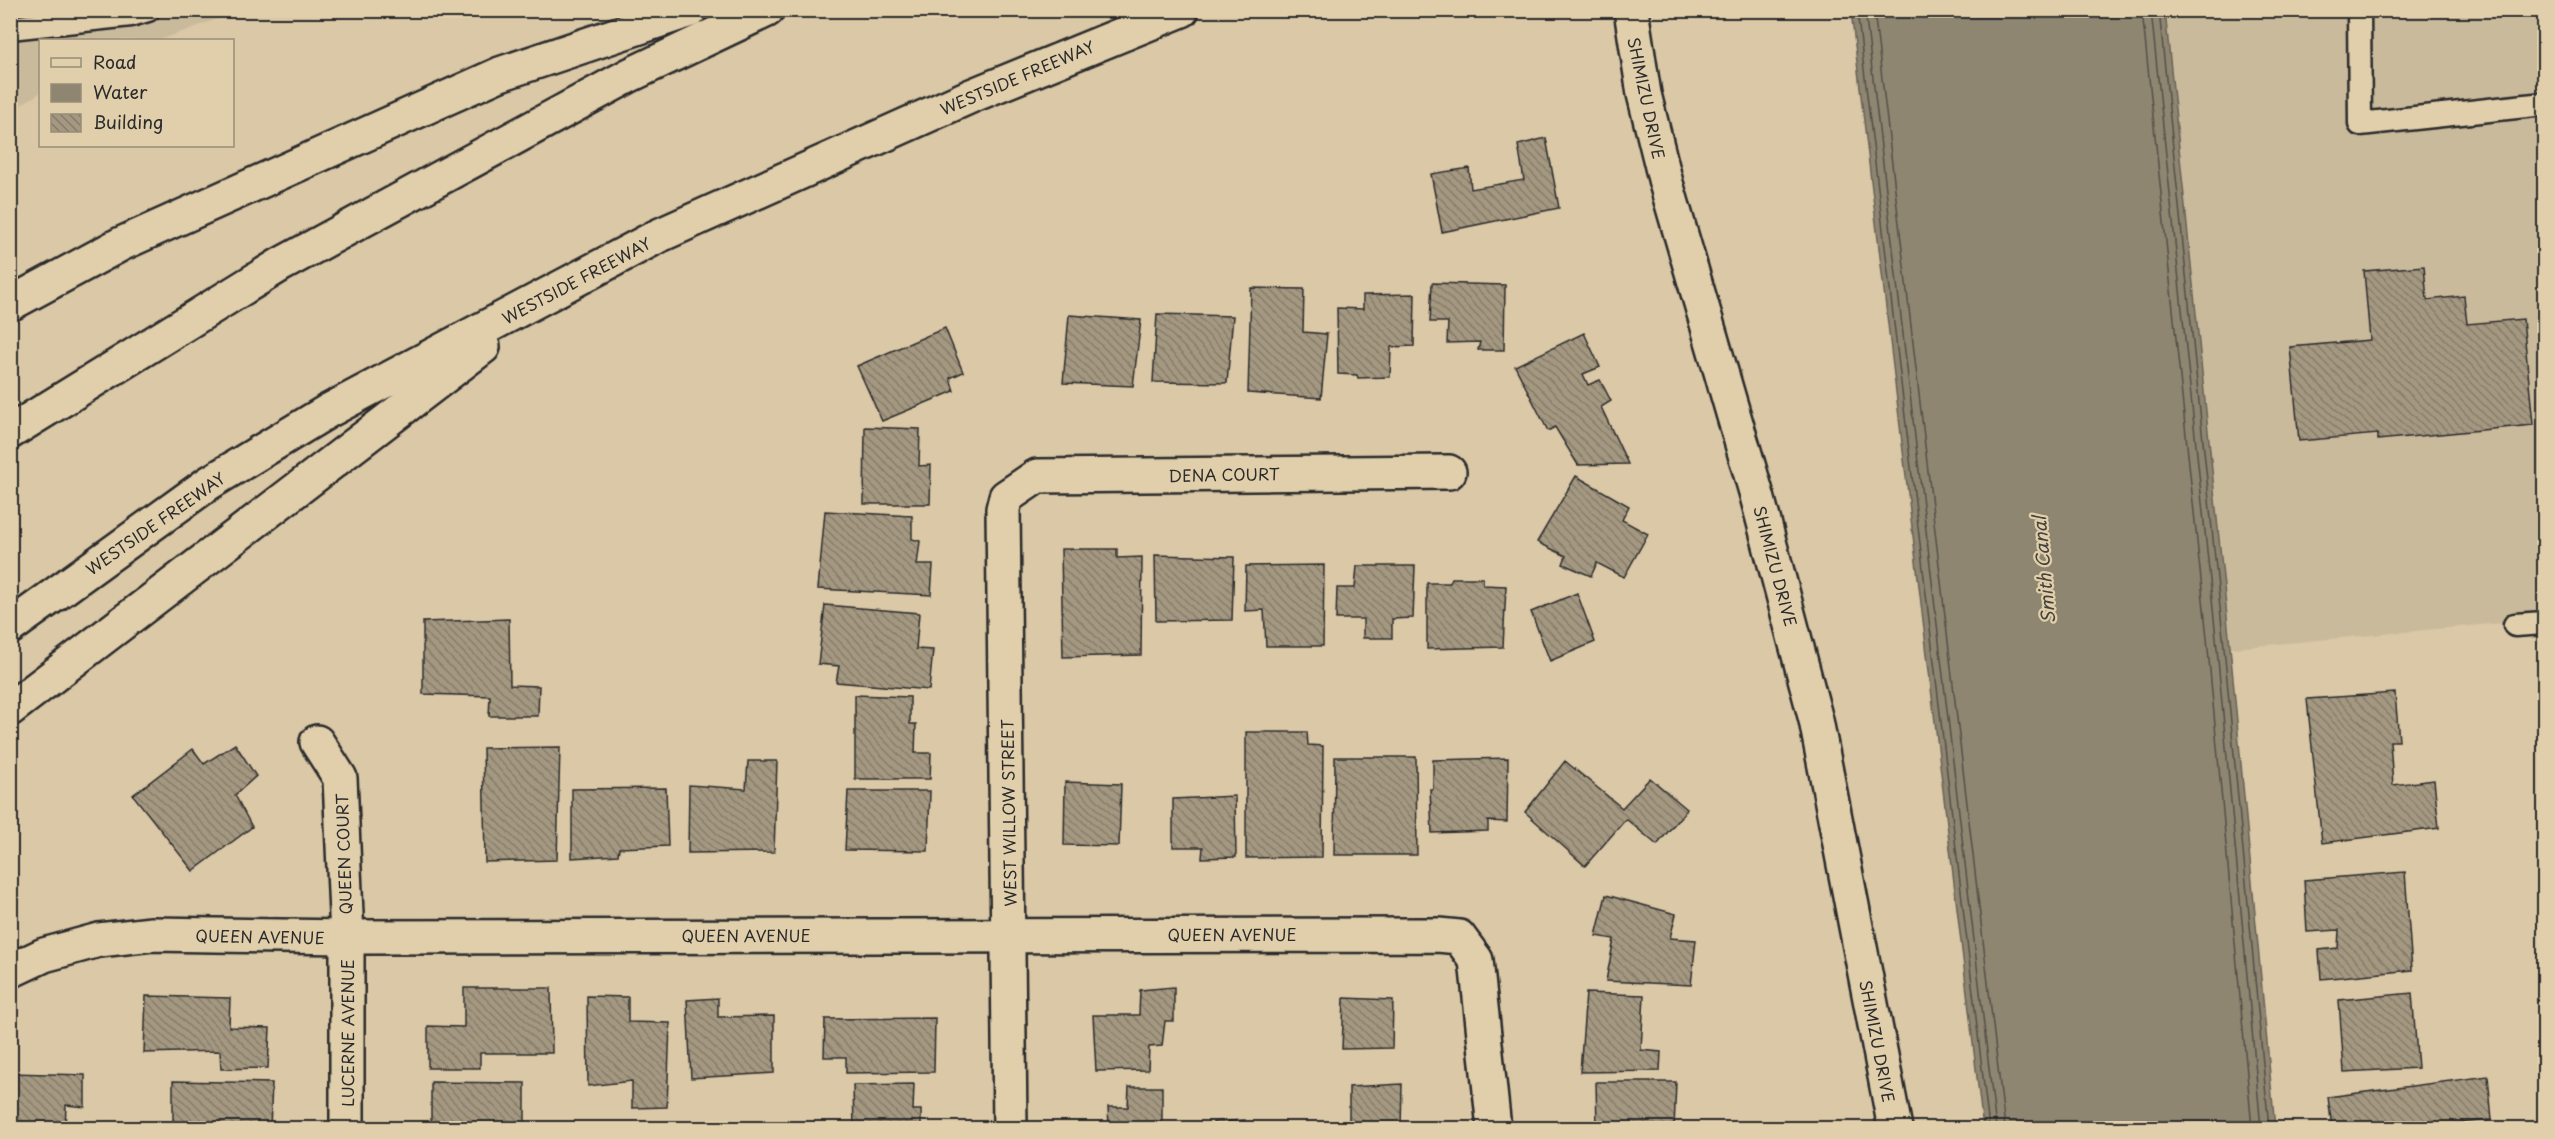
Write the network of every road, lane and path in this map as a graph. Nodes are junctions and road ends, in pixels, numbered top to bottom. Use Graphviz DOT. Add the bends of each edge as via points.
graph roads {
  1 [pos="690,10"];
  2 [pos="767,10"];
  3 [pos="1182,10"];
  4 [pos="1631,10"];
  5 [pos="2359,10"];
  6 [pos="137,12"];
  7 [pos="13,22"];
  8 [pos="2544,104"];
  9 [pos="554,293"];
  10 [pos="10,304"];
  11 [pos="10,432"];
  12 [pos="1449,472"];
  13 [pos="1006,497"];
  14 [pos="2544,623"];
  15 [pos="2515,625"];
  16 [pos="10,627"];
  17 [pos="10,709"];
  18 [pos="317,742"];
  19 [pos="1010,934"];
  20 [pos="347,937"];
  21 [pos="10,971"];
  22 [pos="347,1128"];
  23 [pos="1010,1128"];
  24 [pos="1494,1128"];
  25 [pos="1895,1128"];
  1 -- 10 [label="main road" via="500,74 121,244"];
  2 -- 11 [label="main road" via="630,75 280,265"];
  3 -- 9 [label="main road, WESTSIDE FREEWAY" via="970,96 668,231"];
  4 -- 25 [label="main road, SHIMIZU DRIVE" via="1644,94 1666,183 1756,492 1816,720"];
  5 -- 8 [label="lane" via="2360,124"];
  6 -- 7 [label="lane"];
  9 -- 16 [label="main road, WESTSIDE FREEWAY" via="328,411 209,483"];
  9 -- 17 [label="main road"];
  12 -- 13 [label="main road, DENA COURT" via="1037,476"];
  13 -- 19 [label="main road, WEST WILLOW STREET" via="1003,509"];
  14 -- 15 [label="lane"];
  18 -- 20 [label="main road, QUEEN COURT" via="340,778"];
  19 -- 20 [label="main road, QUEEN AVENUE"];
  19 -- 23 [label="main road, WEST WILLOW STREET"];
  19 -- 24 [label="main road, QUEEN AVENUE" via="1459,937 1476,960"];
  20 -- 21 [label="main road, QUEEN AVENUE" via="152,934 99,940 44,955"];
  20 -- 22 [label="main road, LUCERNE AVENUE"];
}
